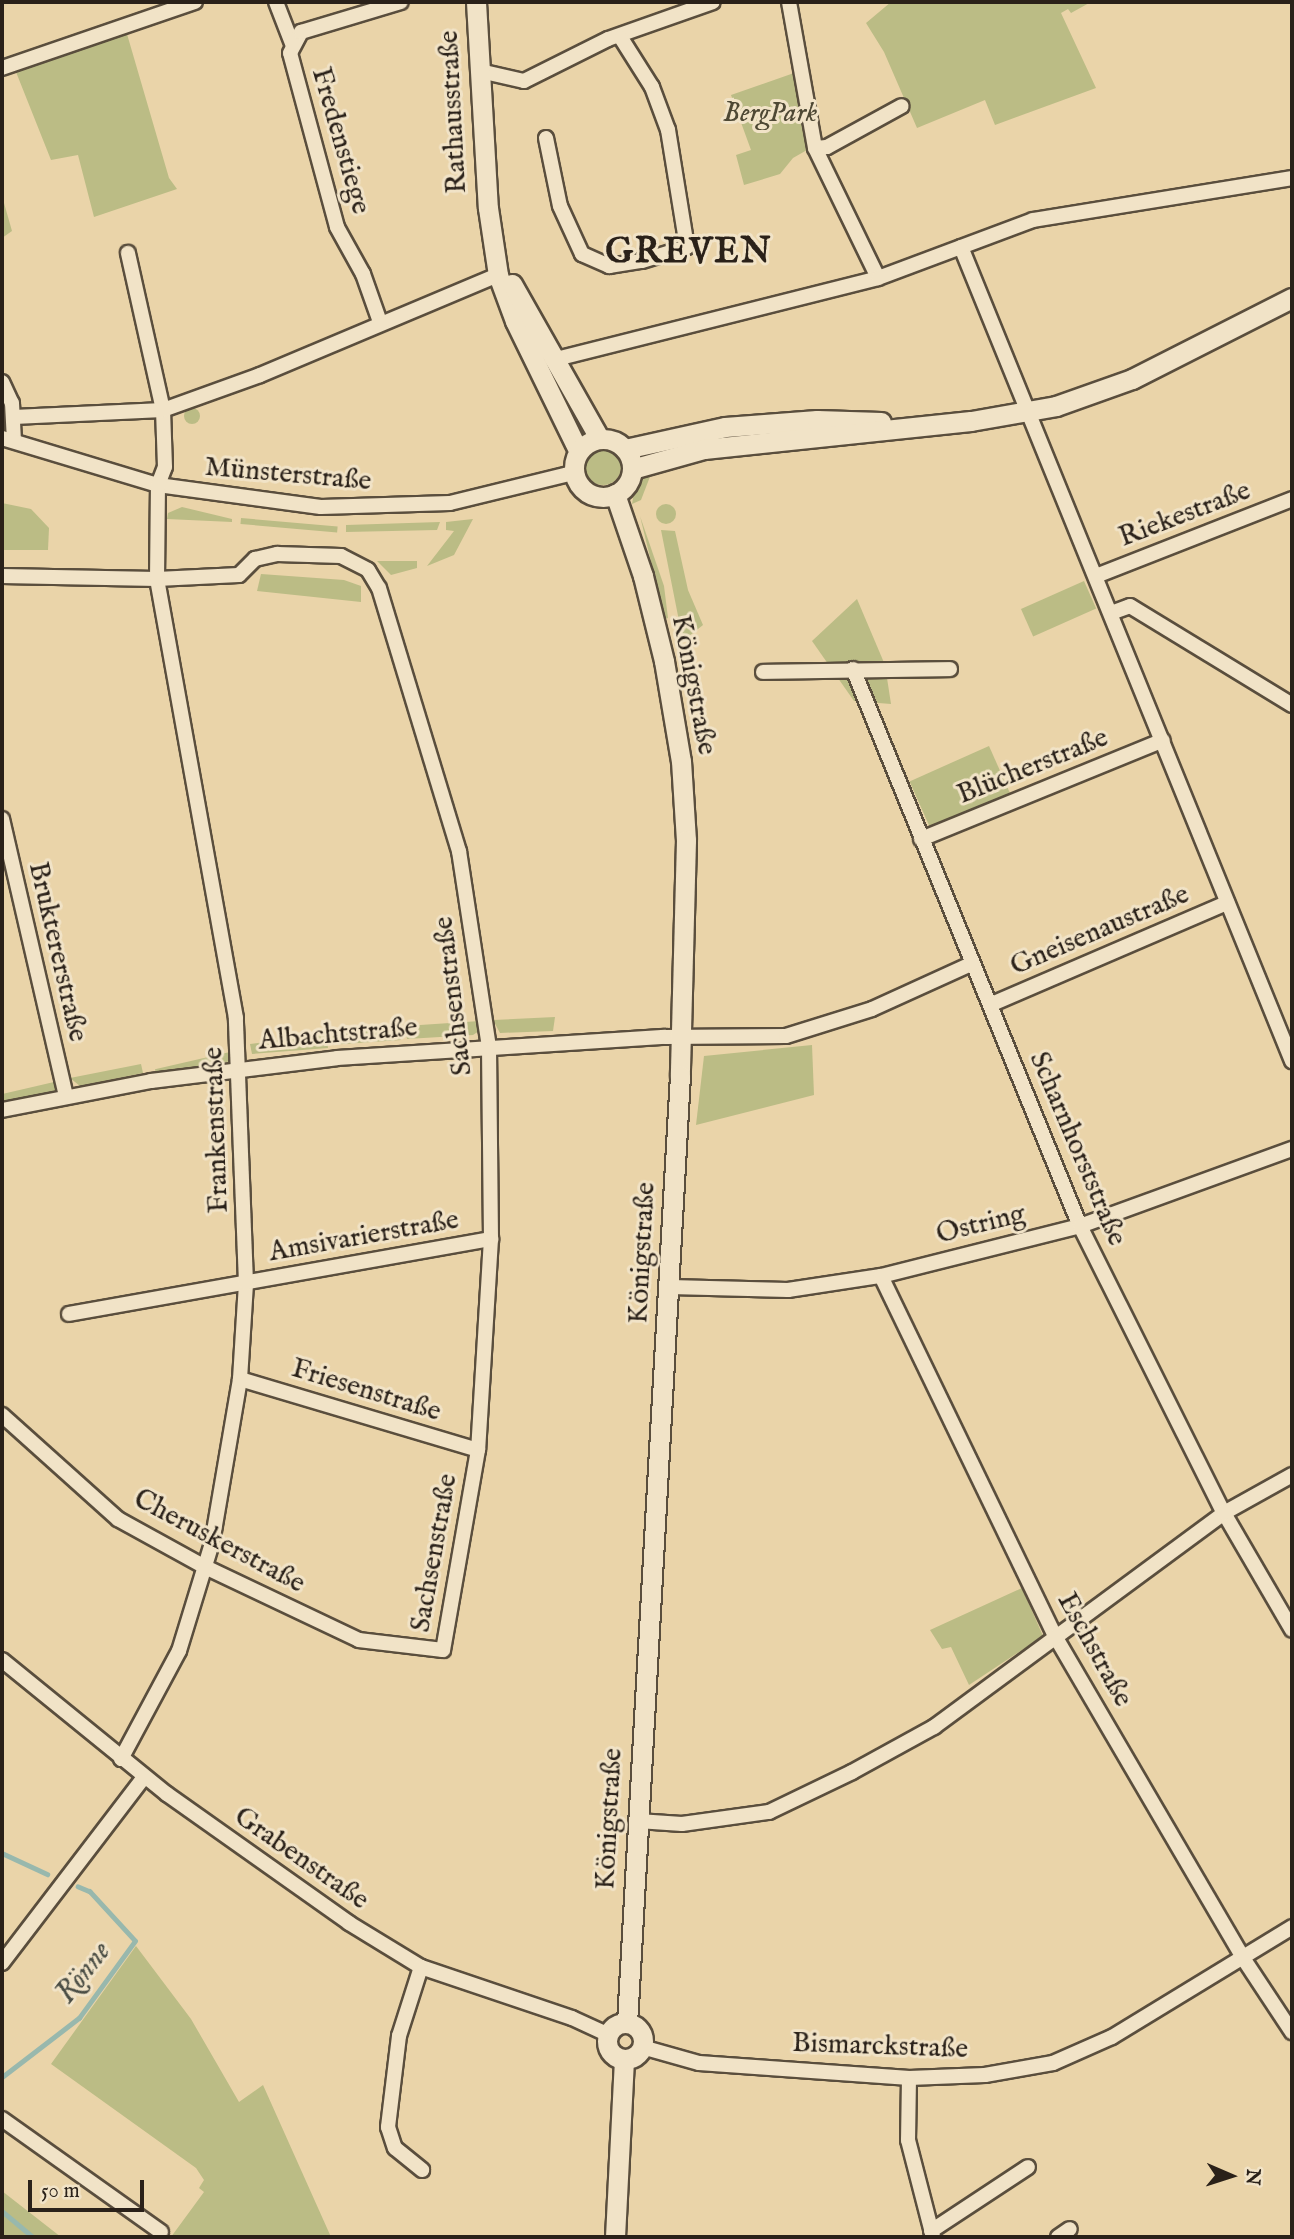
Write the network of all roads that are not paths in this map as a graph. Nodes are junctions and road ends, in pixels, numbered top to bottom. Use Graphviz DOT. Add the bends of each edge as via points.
graph roads {
  1 [pos="195,2"];
  2 [pos="276,2"];
  3 [pos="401,2"];
  4 [pos="476,2"];
  5 [pos="713,2"];
  6 [pos="789,2"];
  7 [pos="621,38"];
  8 [pos="293,46"];
  9 [pos="2,68"];
  10 [pos="480,71"];
  11 [pos="902,106"];
  12 [pos="546,138"];
  13 [pos="815,148"];
  14 [pos="1292,178"];
  15 [pos="961,247"];
  16 [pos="128,253"];
  17 [pos="503,273"];
  18 [pos="878,278"];
  19 [pos="1292,298"];
  20 [pos="380,322"];
  21 [pos="552,360"];
  22 [pos="2,382"];
  23 [pos="163,410"];
  24 [pos="1028,412"];
  25 [pos="18,416"];
  26 [pos="914,426"];
  27 [pos="599,438"];
  28 [pos="8,440"];
  29 [pos="625,449"];
  30 [pos="578,450"];
  31 [pos="632,469"];
  32 [pos="573,473"];
  33 [pos="158,485"];
  34 [pos="615,494"];
  35 [pos="1292,499"];
  36 [pos="2,576"];
  37 [pos="1096,576"];
  38 [pos="156,579"];
  39 [pos="1111,613"];
  40 [pos="853,669"];
  41 [pos="950,669"];
  42 [pos="763,671"];
  43 [pos="1292,705"];
  44 [pos="1163,740"];
  45 [pos="2,819"];
  46 [pos="921,839"];
  47 [pos="1227,903"];
  48 [pos="971,964"];
  49 [pos="992,1004"];
  50 [pos="681,1036"];
  51 [pos="489,1047"];
  52 [pos="1292,1061"];
  53 [pos="241,1069"];
  54 [pos="66,1097"];
  55 [pos="2,1110"];
  56 [pos="1292,1149"];
  57 [pos="1080,1226"];
  58 [pos="491,1239"];
  59 [pos="881,1276"];
  60 [pos="246,1283"];
  61 [pos="670,1287"];
  62 [pos="69,1314"];
  63 [pos="240,1379"];
  64 [pos="2,1415"];
  65 [pos="478,1450"];
  66 [pos="1292,1475"];
  67 [pos="1224,1513"];
  68 [pos="205,1567"];
  69 [pos="1292,1630"];
  70 [pos="1055,1636"];
  71 [pos="443,1650"];
  72 [pos="2,1660"];
  73 [pos="121,1759"];
  74 [pos="144,1777"];
  75 [pos="638,1821"];
  76 [pos="1292,1927"];
  77 [pos="1243,1958"];
  78 [pos="2,1963"];
  79 [pos="421,1967"];
  80 [pos="627,2023"];
  81 [pos="1292,2032"];
  82 [pos="609,2035"];
  83 [pos="642,2047"];
  84 [pos="624,2059"];
  85 [pos="909,2078"];
  86 [pos="2,2119"];
  87 [pos="1028,2167"];
  88 [pos="422,2170"];
  89 [pos="161,2232"];
  90 [pos="932,2234"];
  91 [pos="615,2237"];
  1 -- 9 [label="street"];
  2 -- 8 [label="street"];
  3 -- 8 [label="street, Fredenstiege" via="301,32"];
  4 -- 10 [label="street, Rathausstraße"];
  5 -- 7 [label="street"];
  6 -- 13 [label="street"];
  7 -- 10 [label="street" via="608,39 524,81"];
  7 -- 12 [label="street" via="652,88 668,130 687,247 610,266 582,254 560,206"];
  8 -- 20 [label="street, Fredenstiege" via="292,64 337,227 363,274"];
  10 -- 17 [label="street, Rathausstraße" via="490,219"];
  11 -- 13 [label="street"];
  13 -- 18 [label="street"];
  14 -- 15 [label="street" via="1032,220"];
  15 -- 18 [label="street"];
  15 -- 24 [label="street"];
  16 -- 23 [label="street, Frankenstraße"];
  17 -- 20 [label="street"];
  17 -- 21 [label="street"];
  17 -- 30 [label="street" via="515,321"];
  18 -- 21 [label="street"];
  19 -- 24 [label="street" via="1132,379"];
  20 -- 23 [label="street" via="260,375"];
  21 -- 27 [label="street"];
  22 -- 25 [label="street"];
  23 -- 25 [label="street"];
  23 -- 33 [label="street, Frankenstraße" via="165,467"];
  24 -- 26 [label="street"];
  24 -- 37 [label="street"];
  25 -- 28 [label="street"];
  26 -- 29 [label="street" via="791,421 725,427"];
  26 -- 31 [label="street" via="704,449"];
  27 -- 29 [label="street" via="611,439"];
  27 -- 30 [label="street"];
  28 -- 33 [label="street, Münsterstraße"];
  29 -- 31 [label="street"];
  30 -- 32 [label="street"];
  31 -- 34 [label="street" via="624,488"];
  32 -- 33 [label="street, Münsterstraße" via="450,503 388,508 321,507"];
  32 -- 34 [label="street" via="589,494"];
  33 -- 38 [label="street, Frankenstraße"];
  34 -- 50 [label="street, Königstraße" via="652,612 681,761 686,840"];
  35 -- 37 [label="street, Riekestraße"];
  36 -- 38 [label="street, Sachsenstraße"];
  37 -- 39 [label="street"];
  38 -- 51 [label="street, Sachsenstraße" via="239,575 255,559 277,554 351,558 368,570 379,587 459,851"];
  38 -- 53 [label="street, Frankenstraße" via="228,963"];
  39 -- 43 [label="street" via="1130,606"];
  39 -- 44 [label="street"];
  40 -- 41 [label="street"];
  40 -- 42 [label="street"];
  40 -- 46 [label="street, Scharnhorststraße"];
  44 -- 46 [label="street, Blücherstraße"];
  44 -- 47 [label="street"];
  45 -- 54 [label="street, Bruktererstraße"];
  46 -- 48 [label="street, Scharnhorststraße"];
  47 -- 49 [label="street, Gneisenaustraße"];
  47 -- 52 [label="street"];
  48 -- 49 [label="street, Scharnhorststraße"];
  48 -- 50 [label="street, Albachtstraße" via="872,1009 786,1035"];
  49 -- 57 [label="street, Scharnhorststraße"];
  50 -- 51 [label="street, Albachtstraße"];
  50 -- 61 [label="street, Königstraße"];
  51 -- 53 [label="street, Albachtstraße"];
  51 -- 58 [label="street, Sachsenstraße"];
  53 -- 54 [label="street, Albachtstraße"];
  53 -- 60 [label="street, Frankenstraße"];
  54 -- 55 [label="street, Albachtstraße"];
  56 -- 57 [label="street, Ostring"];
  57 -- 59 [label="street, Ostring"];
  57 -- 67 [label="street, Scharnhorststraße"];
  58 -- 60 [label="street, Amsivarierstraße"];
  58 -- 65 [label="street, Sachsenstraße"];
  59 -- 61 [label="street, Ostring" via="788,1290"];
  59 -- 70 [label="street, Eschstraße"];
  60 -- 62 [label="street, Amsivarierstraße" via="108,1303"];
  60 -- 63 [label="street, Frankenstraße"];
  61 -- 75 [label="street, Königstraße"];
  63 -- 65 [label="street, Friesenstraße"];
  63 -- 68 [label="street, Frankenstraße"];
  64 -- 68 [label="street, Cheruskerstraße" via="118,1519"];
  65 -- 71 [label="street, Sachsenstraße"];
  66 -- 67 [label="street"];
  67 -- 69 [label="street, Scharnhorststraße"];
  67 -- 70 [label="street"];
  68 -- 71 [label="street, Cheruskerstraße" via="359,1640"];
  68 -- 73 [label="street, Frankenstraße" via="179,1651"];
  70 -- 75 [label="street" via="934,1727 769,1812 682,1824"];
  70 -- 77 [label="street, Eschstraße"];
  72 -- 73 [label="street, Grabenstraße"];
  73 -- 74 [label="street, Grabenstraße"];
  74 -- 78 [label="street"];
  74 -- 79 [label="street, Grabenstraße" via="248,1855"];
  75 -- 80 [label="street, Königstraße"];
  76 -- 77 [label="street, Bismarckstraße"];
  77 -- 81 [label="street, Eschstraße"];
  77 -- 85 [label="street, Bismarckstraße" via="1112,2037 1054,2063 985,2075"];
  79 -- 82 [label="street, Grabenstraße"];
  79 -- 88 [label="street" via="400,2036 388,2127 395,2148"];
  80 -- 82 [label="street"];
  80 -- 83 [label="street" via="642,2034"];
  82 -- 84 [label="street" via="610,2050"];
  83 -- 84 [label="street"];
  83 -- 85 [label="street, Bismarckstraße" via="699,2063"];
  84 -- 91 [label="street"];
  85 -- 90 [label="street" via="908,2140"];
  86 -- 89 [label="street"];
  87 -- 90 [label="street"];
}
